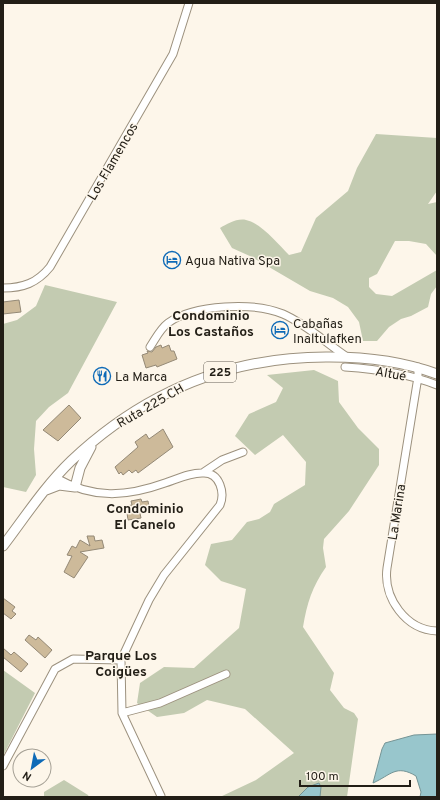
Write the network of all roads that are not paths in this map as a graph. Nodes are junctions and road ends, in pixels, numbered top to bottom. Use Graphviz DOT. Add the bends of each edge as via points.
graph roads {
  1 [pos="189,3"];
  2 [pos="3,288"];
  3 [pos="150,347"];
  4 [pos="347,357"];
  5 [pos="344,367"];
  6 [pos="418,367"];
  7 [pos="437,374"];
  8 [pos="418,378"];
  9 [pos="437,385"];
  10 [pos="98,438"];
  11 [pos="243,452"];
  12 [pos="204,472"];
  13 [pos="56,478"];
  14 [pos="75,487"];
  15 [pos="45,490"];
  16 [pos="3,546"];
  17 [pos="437,631"];
  18 [pos="121,660"];
  19 [pos="226,674"];
  20 [pos="122,713"];
  21 [pos="3,766"];
  22 [pos="161,796"];
  1 -- 2 [label="street, Los Flamencos" via="173,54 50,267 32,283 18,288"];
  3 -- 4 [label="street" via="162,327 189,312 255,307 275,311 291,318"];
  4 -- 6 [label="main road, 225" via="384,360"];
  4 -- 10 [label="main road, Ruta 225 CH / 225" via="311,356 230,368 174,389 137,410"];
  5 -- 8 [label="street, Altué" via="376,369"];
  6 -- 7 [label="main road, 225"];
  6 -- 8 [label="street, La Marina"];
  8 -- 9 [label="street, Altué"];
  8 -- 17 [label="street, La Marina" via="386,582 403,616 419,627"];
  10 -- 13 [label="main road, Ruta 225 CH / 225"];
  10 -- 14 [label="main road" via="84,459"];
  11 -- 12 [label="street" via="222,460"];
  12 -- 14 [label="street" via="125,494 95,492"];
  12 -- 18 [label="street" via="220,483 223,497 220,505 164,575 149,600"];
  13 -- 14 [label="street"];
  13 -- 15 [label="main road, Ruta 225 CH / 225"];
  14 -- 15 [label="main road" via="59,485"];
  15 -- 16 [label="main road, Ruta 225 CH / 225"];
  18 -- 20 [label="street"];
  18 -- 21 [label="street" via="73,659 55,669"];
  19 -- 20 [label="street" via="160,703"];
  20 -- 22 [label="street"];
}
